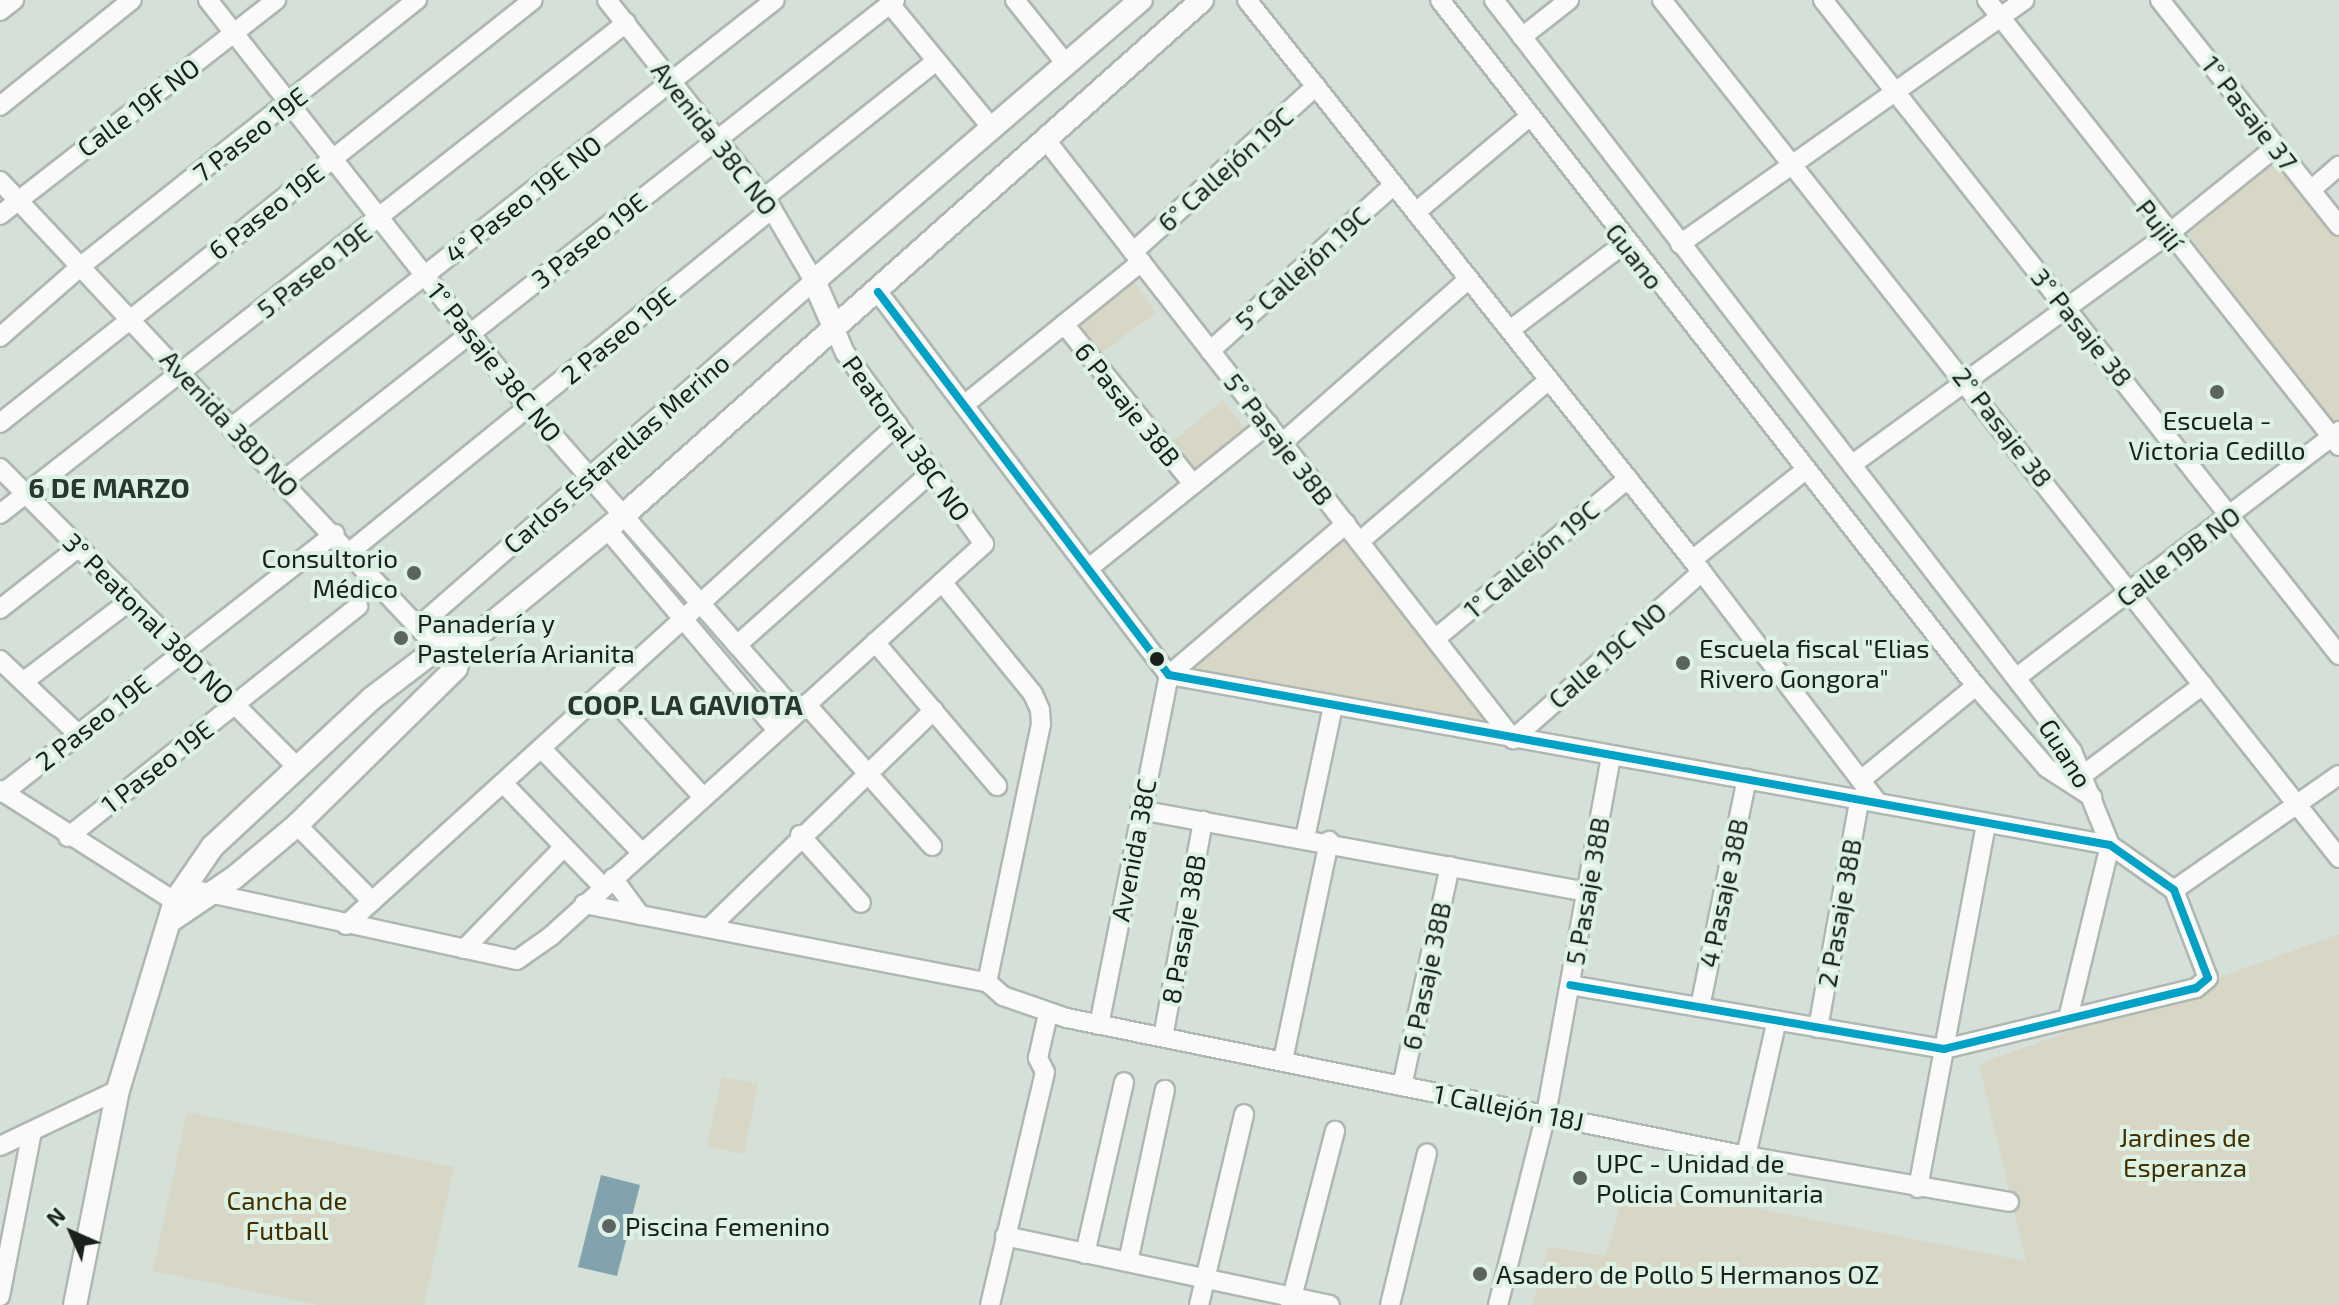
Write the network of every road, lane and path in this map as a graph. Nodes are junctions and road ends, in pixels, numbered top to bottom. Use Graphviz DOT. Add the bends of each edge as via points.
graph roads {
  1 [pos="14,0"];
  2 [pos="132,0"];
  3 [pos="208,0"];
  4 [pos="276,0"];
  5 [pos="417,0"];
  6 [pos="533,0"];
  7 [pos="607,0"];
  8 [pos="1015,0"];
  9 [pos="1141,0"];
  10 [pos="1202,0"];
  11 [pos="1247,0"];
  12 [pos="1440,0"];
  13 [pos="1494,0"];
  14 [pos="1569,0"];
  15 [pos="1662,0"];
  16 [pos="1823,0"];
  17 [pos="1987,0"];
  18 [pos="2024,0"];
  19 [pos="2160,0"];
  20 [pos="769,2"];
  21 [pos="893,2"];
  22 [pos="0,11"];
  23 [pos="2001,18"];
  24 [pos="626,23"];
  25 [pos="234,34"];
  26 [pos="1522,37"];
  27 [pos="936,61"];
  28 [pos="1066,64"];
  29 [pos="672,82"];
  30 [pos="1316,86"];
  31 [pos="1897,91"];
  32 [pos="289,104"];
  33 [pos="0,106"];
  34 [pos="1528,118"];
  35 [pos="991,127"];
  36 [pos="718,140"];
  37 [pos="1046,140"];
  38 [pos="2276,147"];
  39 [pos="333,159"];
  40 [pos="2339,166"];
  41 [pos="1793,167"];
  42 [pos="0,181"];
  43 [pos="1394,185"];
  44 [pos="2311,190"];
  45 [pos="18,199"];
  46 [pos="768,203"];
  47 [pos="1416,212"];
  48 [pos="0,215"];
  49 [pos="380,218"];
  50 [pos="2339,226"];
  51 [pos="2167,235"];
  52 [pos="1625,243"];
  53 [pos="1680,244"];
  54 [pos="1137,257"];
  55 [pos="81,266"];
  56 [pos="425,276"];
  57 [pos="1469,279"];
  58 [pos="814,281"];
  59 [pos="878,292"];
  60 [pos="2065,308"];
  61 [pos="131,318"];
  62 [pos="1064,324"];
  63 [pos="835,329"];
  64 [pos="1510,330"];
  65 [pos="469,333"];
  66 [pos="0,337"];
  67 [pos="1210,351"];
  68 [pos="182,373"];
  69 [pos="1966,379"];
  70 [pos="1549,380"];
  71 [pos="964,405"];
  72 [pos="528,407"];
  73 [pos="0,423"];
  74 [pos="898,424"];
  75 [pos="1268,424"];
  76 [pos="233,426"];
  77 [pos="2337,438"];
  78 [pos="1282,443"];
  79 [pos="1854,463"];
  80 [pos="0,468"];
  81 [pos="932,472"];
  82 [pos="1803,472"];
  83 [pos="588,475"];
  84 [pos="1628,479"];
  85 [pos="284,480"];
  86 [pos="1193,484"];
  87 [pos="26,494"];
  88 [pos="0,514"];
  89 [pos="2233,514"];
  90 [pos="615,522"];
  91 [pos="1346,524"];
  92 [pos="335,534"];
  93 [pos="1359,542"];
  94 [pos="79,547"];
  95 [pos="351,551"];
  96 [pos="1697,566"];
  97 [pos="1089,568"];
  98 [pos="942,582"];
  99 [pos="2133,591"];
  100 [pos="131,600"];
  101 [pos="699,602"];
  102 [pos="358,606"];
  103 [pos="0,609"];
  104 [pos="680,616"];
  105 [pos="419,626"];
  106 [pos="1435,639"];
  107 [pos="875,642"];
  108 [pos="737,645"];
  109 [pos="438,648"];
  110 [pos="183,653"];
  111 [pos="2339,655"];
  112 [pos="459,658"];
  113 [pos="0,660"];
  114 [pos="1169,675"];
  115 [pos="2016,678"];
  116 [pos="23,682"];
  117 [pos="2203,685"];
  118 [pos="1976,686"];
  119 [pos="605,690"];
  120 [pos="235,705"];
  121 [pos="1333,706"];
  122 [pos="801,708"];
  123 [pos="934,710"];
  124 [pos="777,730"];
  125 [pos="77,733"];
  126 [pos="1513,739"];
  127 [pos="541,748"];
  128 [pos="1611,757"];
  129 [pos="298,768"];
  130 [pos="865,773"];
  131 [pos="2083,775"];
  132 [pos="2339,775"];
  133 [pos="1747,779"];
  134 [pos="503,783"];
  135 [pos="997,786"];
  136 [pos="2,791"];
  137 [pos="1866,794"];
  138 [pos="703,797"];
  139 [pos="2094,799"];
  140 [pos="2295,808"];
  141 [pos="1140,810"];
  142 [pos="1203,821"];
  143 [pos="1986,824"];
  144 [pos="297,825"];
  145 [pos="800,835"];
  146 [pos="68,837"];
  147 [pos="1305,838"];
  148 [pos="1329,841"];
  149 [pos="2110,845"];
  150 [pos="932,846"];
  151 [pos="564,847"];
  152 [pos="641,852"];
  153 [pos="2339,858"];
  154 [pos="1450,866"];
  155 [pos="608,882"];
  156 [pos="2174,890"];
  157 [pos="1587,892"];
  158 [pos="372,901"];
  159 [pos="185,902"];
  160 [pos="861,903"];
  161 [pos="584,904"];
  162 [pos="640,915"];
  163 [pos="346,925"];
  164 [pos="709,928"];
  165 [pos="464,949"];
  166 [pos="987,982"];
  167 [pos="1570,985"];
  168 [pos="1700,1007"];
  169 [pos="1048,1014"];
  170 [pos="2068,1019"];
  171 [pos="1777,1020"];
  172 [pos="1099,1025"];
  173 [pos="1818,1028"];
  174 [pos="1163,1037"];
  175 [pos="1944,1049"];
  176 [pos="1283,1060"];
  177 [pos="1124,1082"];
  178 [pos="1402,1086"];
  179 [pos="118,1090"];
  180 [pos="1165,1090"];
  181 [pos="1244,1114"];
  182 [pos="1546,1114"];
  183 [pos="32,1131"];
  184 [pos="1335,1131"];
  185 [pos="0,1146"];
  186 [pos="1427,1153"];
  187 [pos="1746,1156"];
  188 [pos="1918,1188"];
  189 [pos="2009,1202"];
  190 [pos="1005,1236"];
  191 [pos="1085,1254"];
  192 [pos="1128,1262"];
  193 [pos="1204,1278"];
  194 [pos="0,1296"];
  195 [pos="1290,1301"];
  196 [pos="75,1305"];
  197 [pos="990,1305"];
  198 [pos="1199,1305"];
  199 [pos="1330,1305"];
  200 [pos="1390,1305"];
  201 [pos="1498,1305"];
  1 -- 22 [label="street"];
  2 -- 33 [label="street"];
  3 -- 25 [label="street, 1° Pasaje 38C NO"];
  4 -- 25 [label="street, Calle 19F NO"];
  5 -- 32 [label="street, 7 Paseo 19E"];
  6 -- 39 [label="street, 6 Paseo 19E"];
  7 -- 24 [label="street, Avenida 38C NO"];
  8 -- 28 [label="street"];
  9 -- 28 [label="street, Carlos Estarellas Merino"];
  10 -- 37 [label="street, Carlos Estarellas Merino"];
  11 -- 30 [label="street"];
  12 -- 34 [label="street, Guano"];
  13 -- 26 [label="street, Guano"];
  14 -- 26 [label="street"];
  15 -- 41 [label="street, 2° Pasaje 38"];
  16 -- 31 [label="street, 3° Pasaje 38"];
  17 -- 23 [label="street, Pujilí"];
  18 -- 23 [label="street"];
  19 -- 38 [label="street, 1° Pasaje 37"];
  20 -- 29 [label="street, 4° Paseo 19E NO"];
  21 -- 27 [label="street"];
  21 -- 36 [label="street, 3 Paseo 19E"];
  23 -- 31 [label="street"];
  23 -- 51 [label="street, Pujilí"];
  24 -- 29 [label="street, Avenida 38C NO"];
  24 -- 49 [label="street, 5 Paseo 19E"];
  25 -- 32 [label="street, 1° Pasaje 38C NO"];
  25 -- 45 [label="street, Calle 19F NO"];
  26 -- 53 [label="street, Guano"];
  27 -- 35 [label="street"];
  27 -- 46 [label="street, 2 Paseo 19E"];
  28 -- 35 [label="street, Carlos Estarellas Merino"];
  29 -- 36 [label="street, Avenida 38C NO"];
  29 -- 56 [label="street, 4° Paseo 19E NO"];
  30 -- 43 [label="street"];
  30 -- 54 [label="street, 6° Callejón 19C"];
  31 -- 41 [label="street"];
  31 -- 60 [label="street, 3° Pasaje 38"];
  32 -- 39 [label="street, 1° Pasaje 38C NO"];
  32 -- 55 [label="street, 7 Paseo 19E"];
  34 -- 47 [label="street"];
  34 -- 52 [label="street, Guano"];
  35 -- 58 [label="street, Carlos Estarellas Merino"];
  36 -- 46 [label="street, Avenida 38C NO"];
  36 -- 65 [label="street, 3 Paseo 19E"];
  37 -- 54 [label="street, 5° Pasaje 38B"];
  37 -- 59 [label="street, Carlos Estarellas Merino"];
  38 -- 44 [label="street, 1° Pasaje 37"];
  38 -- 51 [label="street"];
  39 -- 49 [label="street, 1° Pasaje 38C NO"];
  39 -- 61 [label="street, 6 Paseo 19E"];
  40 -- 44 [label="street"];
  41 -- 53 [label="street"];
  41 -- 69 [label="street, 2° Pasaje 38"];
  42 -- 45 [label="street, Avenida 38D NO"];
  43 -- 47 [label="street"];
  43 -- 67 [label="street, 5° Callejón 19C"];
  44 -- 50 [label="street, 1° Pasaje 37"];
  45 -- 48 [label="street, Calle 19F NO"];
  45 -- 55 [label="street, Avenida 38D NO"];
  46 -- 58 [label="street, Avenida 38C NO"];
  46 -- 72 [label="street, 2 Paseo 19E"];
  47 -- 57 [label="street"];
  49 -- 56 [label="street, 1° Pasaje 38C NO"];
  49 -- 68 [label="street, 5 Paseo 19E"];
  51 -- 60 [label="street"];
  51 -- 77 [label="street, Pujilí"];
  52 -- 64 [label="street"];
  52 -- 82 [label="street, Guano"];
  53 -- 79 [label="street, Guano"];
  54 -- 62 [label="street, 6° Callejón 19C"];
  54 -- 67 [label="street, 5° Pasaje 38B"];
  55 -- 61 [label="street, Avenida 38D NO"];
  55 -- 66 [label="street, 7 Paseo 19E"];
  56 -- 65 [label="street, 1° Pasaje 38C NO"];
  56 -- 76 [label="street, 4° Paseo 19E NO"];
  57 -- 64 [label="street"];
  57 -- 78 [label="street"];
  58 -- 63 [label="street"];
  58 -- 83 [label="street, Carlos Estarellas Merino"];
  59 -- 63 [label="street, Carlos Estarellas Merino"];
  59 -- 71 [label="street"];
  60 -- 69 [label="street"];
  60 -- 89 [label="street, 3° Pasaje 38"];
  61 -- 68 [label="street, Avenida 38D NO"];
  61 -- 73 [label="street, 6 Paseo 19E"];
  62 -- 71 [label="street, 6° Callejón 19C"];
  62 -- 86 [label="street, 6 Pasaje 38B"];
  63 -- 74 [label="street, Peatonal 38C NO" via="845,353"];
  63 -- 90 [label="street, Carlos Estarellas Merino"];
  64 -- 70 [label="street"];
  65 -- 72 [label="street, 1° Pasaje 38C NO"];
  65 -- 85 [label="street, 3 Paseo 19E"];
  67 -- 75 [label="street, 5° Pasaje 38B"];
  68 -- 76 [label="street, Avenida 38D NO"];
  68 -- 87 [label="street, 5 Paseo 19E"];
  69 -- 79 [label="street"];
  69 -- 99 [label="street, 2° Pasaje 38"];
  70 -- 84 [label="street"];
  70 -- 93 [label="street"];
  71 -- 97 [label="street"];
  72 -- 83 [label="street, 1° Pasaje 38C NO"];
  72 -- 95 [label="street, 2 Paseo 19E"];
  74 -- 81 [label="street, Peatonal 38C NO"];
  74 -- 101 [label="street"];
  75 -- 78 [label="street, 5° Pasaje 38B"];
  75 -- 86 [label="street"];
  76 -- 85 [label="street, Avenida 38D NO"];
  77 -- 89 [label="street, Calle 19B NO"];
  78 -- 91 [label="street, 5° Pasaje 38B"];
  79 -- 115 [label="street, Guano"];
  80 -- 87 [label="street, 3° Peatonal 38D NO"];
  81 -- 98 [label="street, Peatonal 38C NO" via="984,544"];
  81 -- 108 [label="street"];
  82 -- 96 [label="street, Calle 19C NO"];
  82 -- 118 [label="street, Guano"];
  83 -- 90 [label="street, 1° Pasaje 38C NO"];
  83 -- 105 [label="street, Carlos Estarellas Merino"];
  84 -- 96 [label="street"];
  84 -- 106 [label="street, 1° Callejón 19C"];
  85 -- 92 [label="street, Avenida 38D NO"];
  86 -- 97 [label="street"];
  87 -- 88 [label="street, 5 Paseo 19E"];
  87 -- 94 [label="street, 3° Peatonal 38D NO"];
  89 -- 99 [label="street, Calle 19B NO"];
  89 -- 111 [label="street, 3° Pasaje 38"];
  90 -- 101 [label="street, 1° Pasaje 38C NO"];
  90 -- 104 [label="street, 1° Pasaje 38C NO"];
  90 -- 112 [label="street, Carlos Estarellas Merino"];
  91 -- 93 [label="street, 5° Pasaje 38B"];
  91 -- 114 [label="street"];
  92 -- 95 [label="street, Avenida 38D NO"];
  92 -- 110 [label="street, 2 Paseo 19E"];
  93 -- 106 [label="street, 5° Pasaje 38B"];
  94 -- 100 [label="street, 3° Peatonal 38D NO"];
  94 -- 103 [label="street"];
  95 -- 105 [label="street, Avenida 38D NO"];
  96 -- 126 [label="street, Calle 19C NO"];
  96 -- 137 [label="street"];
  97 -- 114 [label="street"];
  98 -- 107 [label="street"];
  98 -- 166 [label="street" via="1033,694 1040,710"];
  99 -- 115 [label="street, Calle 19B NO"];
  99 -- 117 [label="street, 2° Pasaje 38"];
  100 -- 110 [label="street, 3° Peatonal 38D NO"];
  100 -- 116 [label="street"];
  101 -- 104 [label="street"];
  101 -- 108 [label="street, 1° Pasaje 38C NO"];
  102 -- 120 [label="street, 1 Paseo 19E"];
  104 -- 119 [label="street"];
  104 -- 124 [label="street, 1° Pasaje 38C NO"];
  105 -- 109 [label="street, Avenida 38D NO"];
  106 -- 126 [label="street, 5° Pasaje 38B"];
  107 -- 122 [label="street"];
  107 -- 123 [label="street"];
  108 -- 122 [label="street, 1° Pasaje 38C NO"];
  109 -- 112 [label="street"];
  109 -- 129 [label="street" via="371,699"];
  110 -- 120 [label="street, 3° Peatonal 38D NO"];
  110 -- 125 [label="street, 2 Paseo 19E"];
  112 -- 144 [label="street, Carlos Estarellas Merino"];
  113 -- 116 [label="street"];
  114 -- 121 [label="street"];
  114 -- 141 [label="street, Avenida 38C"];
  115 -- 131 [label="street, Guano" via="2072,751"];
  116 -- 125 [label="street"];
  117 -- 131 [label="street"];
  117 -- 140 [label="street, 2° Pasaje 38"];
  118 -- 137 [label="street"];
  118 -- 139 [label="street, Guano" via="2047,768"];
  119 -- 127 [label="street"];
  119 -- 138 [label="street"];
  120 -- 129 [label="street, 3° Peatonal 38D NO"];
  120 -- 146 [label="street, 1 Paseo 19E"];
  121 -- 126 [label="street"];
  121 -- 147 [label="street"];
  122 -- 124 [label="street"];
  122 -- 130 [label="street, 1° Pasaje 38C NO"];
  123 -- 130 [label="street"];
  123 -- 135 [label="street"];
  124 -- 138 [label="street"];
  125 -- 136 [label="street, 2 Paseo 19E"];
  126 -- 128 [label="street"];
  127 -- 134 [label="street"];
  127 -- 152 [label="street"];
  128 -- 133 [label="street"];
  128 -- 157 [label="street, 5 Pasaje 38B"];
  129 -- 159 [label="street" via="213,846"];
  130 -- 145 [label="street"];
  130 -- 150 [label="street, 1° Pasaje 38C NO"];
  131 -- 139 [label="street, Guano"];
  132 -- 140 [label="street"];
  133 -- 137 [label="street"];
  133 -- 168 [label="street, 4 Pasaje 38B"];
  134 -- 151 [label="street"];
  134 -- 158 [label="street"];
  136 -- 146 [label="street"];
  137 -- 143 [label="street"];
  137 -- 173 [label="street, 2 Pasaje 38B"];
  138 -- 152 [label="street"];
  139 -- 149 [label="street"];
  140 -- 153 [label="street, 2° Pasaje 38"];
  140 -- 156 [label="street"];
  141 -- 142 [label="street"];
  141 -- 172 [label="street, Avenida 38C"];
  142 -- 147 [label="street"];
  142 -- 174 [label="street, 8 Pasaje 38B"];
  143 -- 149 [label="street"];
  143 -- 175 [label="street"];
  144 -- 158 [label="street"];
  144 -- 159 [label="street, Carlos Estarellas Merino"];
  145 -- 160 [label="street"];
  145 -- 164 [label="street"];
  146 -- 159 [label="street"];
  147 -- 148 [label="street"];
  148 -- 154 [label="street"];
  148 -- 176 [label="street"];
  149 -- 156 [label="street"];
  149 -- 170 [label="street"];
  151 -- 155 [label="street"];
  151 -- 165 [label="street"];
  152 -- 155 [label="street"];
  154 -- 157 [label="street"];
  154 -- 178 [label="street, 6 Pasaje 38B"];
  155 -- 161 [label="street"];
  155 -- 162 [label="street"];
  156 -- 170 [label="street" via="2208,978 2201,987"];
  157 -- 167 [label="street, 5 Pasaje 38B"];
  158 -- 163 [label="street"];
  159 -- 163 [label="street"];
  159 -- 179 [label="street"];
  161 -- 162 [label="street"];
  161 -- 165 [label="street" via="517,960"];
  162 -- 164 [label="street"];
  163 -- 165 [label="street"];
  164 -- 166 [label="street"];
  166 -- 169 [label="street, 1 Callejón 18J" via="1003,996"];
  167 -- 168 [label="street"];
  167 -- 182 [label="street, 5 Pasaje 38B"];
  168 -- 171 [label="street"];
  169 -- 172 [label="street, 1 Callejón 18J"];
  169 -- 190 [label="street" via="1038,1058 1045,1072"];
  170 -- 175 [label="street"];
  171 -- 173 [label="street"];
  171 -- 187 [label="street"];
  172 -- 174 [label="street, 1 Callejón 18J"];
  173 -- 175 [label="street"];
  174 -- 176 [label="street, 1 Callejón 18J"];
  175 -- 188 [label="street"];
  176 -- 178 [label="street, 1 Callejón 18J"];
  177 -- 191 [label="street"];
  178 -- 182 [label="street, 1 Callejón 18J"];
  179 -- 183 [label="street"];
  179 -- 196 [label="street"];
  180 -- 192 [label="street"];
  181 -- 193 [label="street"];
  182 -- 187 [label="street, 1 Callejón 18J"];
  182 -- 201 [label="street, 5 Pasaje 38B"];
  183 -- 185 [label="street"];
  183 -- 194 [label="street"];
  184 -- 195 [label="street"];
  186 -- 200 [label="street"];
  187 -- 188 [label="street, 1 Callejón 18J"];
  188 -- 189 [label="street, 1 Callejón 18J"];
  190 -- 191 [label="street"];
  190 -- 197 [label="street"];
  191 -- 192 [label="street"];
  192 -- 193 [label="street"];
  193 -- 195 [label="street"];
  193 -- 198 [label="street"];
  195 -- 199 [label="street"];
}
